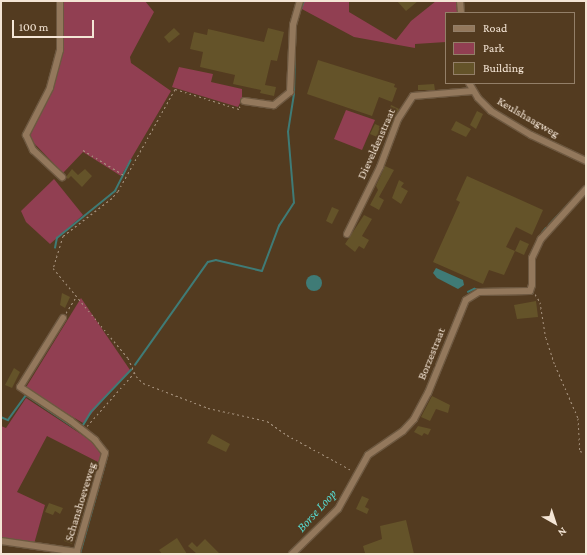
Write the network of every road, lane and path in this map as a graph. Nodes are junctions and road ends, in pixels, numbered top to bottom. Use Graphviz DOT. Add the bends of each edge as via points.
graph roads {
  1 [pos="60,1"];
  2 [pos="300,1"];
  3 [pos="460,1"];
  4 [pos="461,12"];
  5 [pos="470,84"];
  6 [pos="473,91"];
  7 [pos="244,101"];
  8 [pos="83,150"];
  9 [pos="586,161"];
  10 [pos="124,176"];
  11 [pos="62,177"];
  12 [pos="586,189"];
  13 [pos="347,234"];
  14 [pos="531,289"];
  15 [pos="76,296"];
  16 [pos="63,318"];
  17 [pos="135,373"];
  18 [pos="82,429"];
  19 [pos="586,453"];
  20 [pos="358,474"];
  21 [pos="1,541"];
  22 [pos="77,553"];
  23 [pos="292,554"];
  1 -- 11 [label="street" via="60,50 50,88 26,135 33,150"];
  2 -- 7 [label="street" via="293,25 290,92 274,105"];
  3 -- 4 [label="street"];
  5 -- 6 [label="street, Keulshaagweg"];
  6 -- 9 [label="street, Keulshaagweg" via="491,111 532,135"];
  6 -- 13 [label="street, Dieveldenstraat" via="413,96 398,119 380,167"];
  7 -- 10 [label="path" via="239,109 175,88"];
  8 -- 10 [label="path"];
  10 -- 15 [label="path" via="112,198 63,236 60,242 53,268"];
  12 -- 14 [label="street" via="541,239 532,258"];
  14 -- 19 [label="path" via="540,302 549,345 578,418 580,451"];
  14 -- 20 [label="street, Borzestraat" via="527,292 485,291 470,296 464,304 428,393 414,419 403,431 368,456"];
  15 -- 16 [label="path"];
  15 -- 17 [label="path" via="128,358"];
  16 -- 18 [label="street, Schanshoeveweg" via="20,387"];
  17 -- 18 [label="path"];
  17 -- 20 [label="path" via="143,383 208,408 267,421 287,435"];
  18 -- 22 [label="street, Schanshoeveweg" via="98,444 105,457"];
  20 -- 23 [label="street, Borzestraat" via="335,512"];
  21 -- 22 [label="street"];
}
